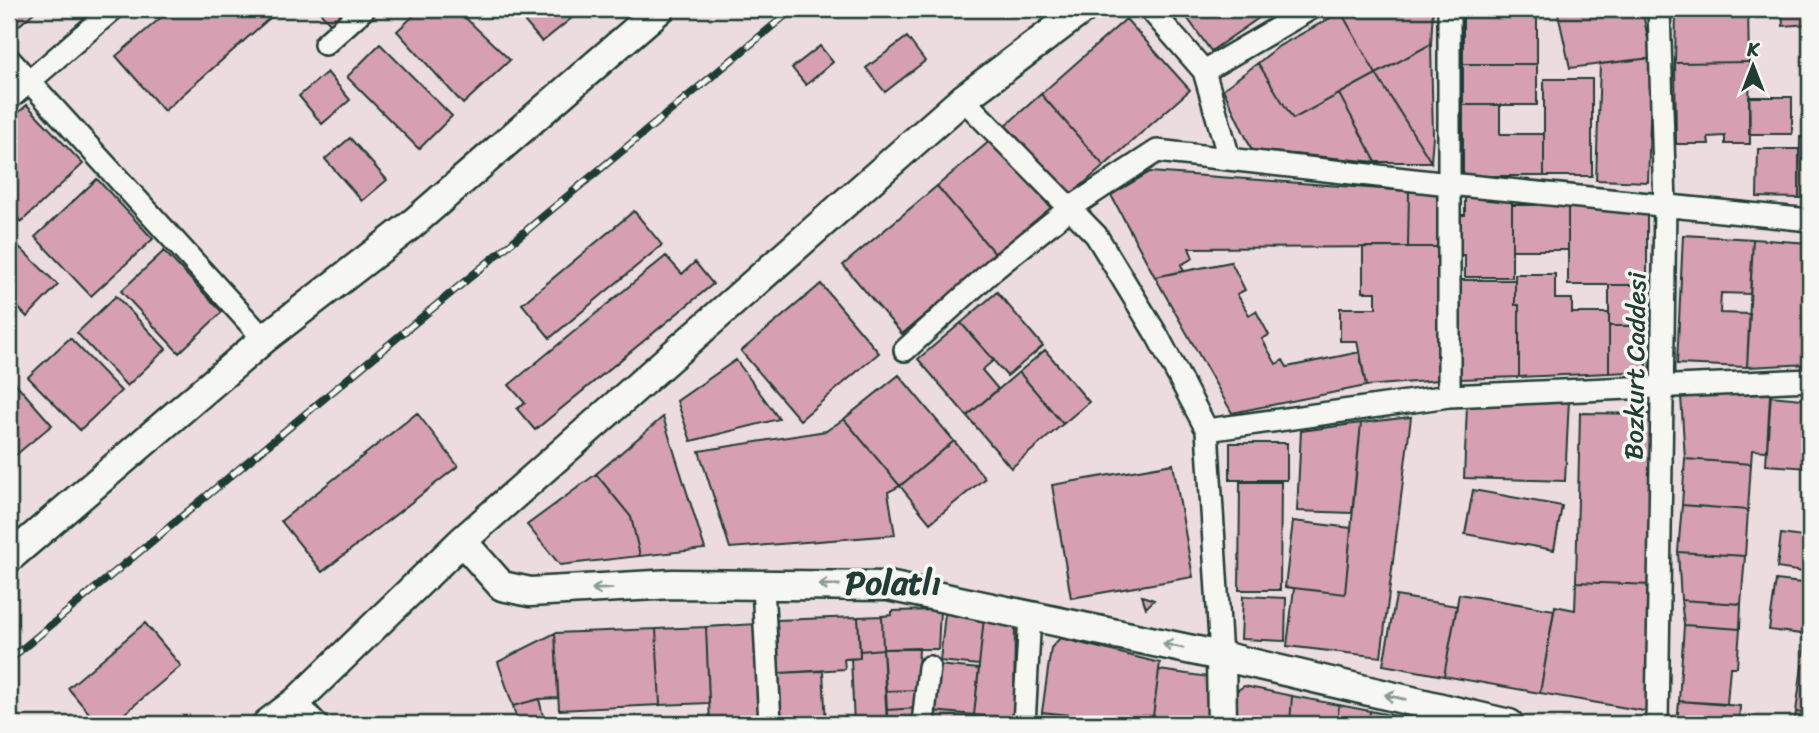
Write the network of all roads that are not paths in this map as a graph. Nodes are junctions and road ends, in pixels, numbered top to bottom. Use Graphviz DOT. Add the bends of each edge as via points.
graph roads {
  1 [pos="113,9"];
  2 [pos="364,9"];
  3 [pos="660,9"];
  4 [pos="1083,9"];
  5 [pos="1150,9"];
  6 [pos="1310,9"];
  7 [pos="1449,9"];
  8 [pos="1659,9"];
  9 [pos="325,44"];
  10 [pos="9,59"];
  11 [pos="1204,71"];
  12 [pos="31,81"];
  13 [pos="9,99"];
  14 [pos="963,99"];
  15 [pos="1229,158"];
  16 [pos="1448,184"];
  17 [pos="1665,205"];
  18 [pos="1070,208"];
  19 [pos="1810,220"];
  20 [pos="264,339"];
  21 [pos="905,350"];
  22 [pos="1810,380"];
  23 [pos="1664,387"];
  24 [pos="1448,396"];
  25 [pos="1207,430"];
  26 [pos="462,541"];
  27 [pos="9,558"];
  28 [pos="763,585"];
  29 [pos="1030,615"];
  30 [pos="1221,656"];
  31 [pos="929,667"];
  32 [pos="296,702"];
  33 [pos="267,724"];
  34 [pos="317,724"];
  35 [pos="770,724"];
  36 [pos="923,724"];
  37 [pos="1024,724"];
  38 [pos="1222,724"];
  39 [pos="1509,724"];
  40 [pos="1657,724"];
  1 -- 12 [label="street"];
  2 -- 9 [label="street"];
  3 -- 20 [label="street" via="411,225"];
  4 -- 14 [label="street"];
  5 -- 11 [label="street"];
  6 -- 11 [label="street"];
  7 -- 16 [label="street"];
  8 -- 17 [label="street, Bozkurt Caddesi"];
  10 -- 12 [label="street"];
  11 -- 15 [label="street"];
  12 -- 13 [label="street"];
  12 -- 20 [label="street"];
  14 -- 18 [label="street"];
  14 -- 26 [label="street"];
  15 -- 16 [label="street"];
  15 -- 18 [label="street" via="1157,151"];
  16 -- 17 [label="street"];
  16 -- 24 [label="street"];
  17 -- 19 [label="street"];
  17 -- 23 [label="street, Bozkurt Caddesi"];
  18 -- 21 [label="street"];
  18 -- 25 [label="street" via="1096,235"];
  20 -- 27 [label="street"];
  22 -- 23 [label="street"];
  23 -- 24 [label="street"];
  23 -- 40 [label="street, Bozkurt Caddesi"];
  24 -- 25 [label="street"];
  25 -- 30 [label="street"];
  28 -- 26 [label="street, one-way" via="673,584 530,592 502,586"];
  26 -- 32 [label="street"];
  29 -- 28 [label="street, one-way" via="888,586"];
  28 -- 35 [label="street"];
  30 -- 29 [label="street, one-way"];
  29 -- 37 [label="street"];
  30 -- 38 [label="street"];
  39 -- 30 [label="street, one-way"];
  31 -- 36 [label="street"];
  32 -- 33 [label="street"];
  32 -- 34 [label="street"];
}
